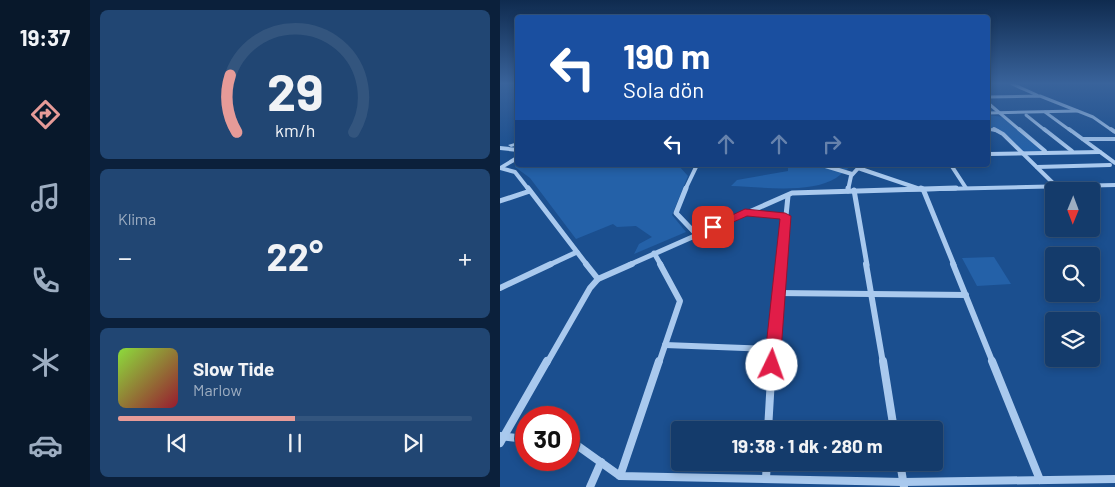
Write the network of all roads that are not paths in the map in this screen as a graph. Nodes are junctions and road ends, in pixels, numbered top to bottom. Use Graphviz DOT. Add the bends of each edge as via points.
graph roads {
  1 [pos="993,107"];
  2 [pos="1069,107"];
  3 [pos="1080,111"];
  4 [pos="1000,112"];
  5 [pos="1045,112"];
  6 [pos="990,113"];
  7 [pos="1026,115"];
  8 [pos="990,129"];
  9 [pos="1115,132"];
  10 [pos="1083,139"];
  11 [pos="1115,139"];
  12 [pos="500,144"];
  13 [pos="515,145"];
  14 [pos="500,148"];
  15 [pos="515,151"];
  16 [pos="1046,151"];
  17 [pos="1073,151"];
  18 [pos="1020,152"];
  19 [pos="1100,152"];
  20 [pos="515,154"];
  21 [pos="990,154"];
  22 [pos="515,160"];
  23 [pos="1115,163"];
  24 [pos="500,164"];
  25 [pos="1110,165"];
  26 [pos="696,167"];
  27 [pos="829,167"];
  28 [pos="859,167"];
  29 [pos="863,167"];
  30 [pos="952,167"];
  31 [pos="1037,167"];
  32 [pos="500,168"];
  33 [pos="852,174"];
  34 [pos="1052,182"];
  35 [pos="1100,185"];
  36 [pos="1115,185"];
  37 [pos="1045,186"];
  38 [pos="966,188"];
  39 [pos="923,189"];
  40 [pos="530,191"];
  41 [pos="851,191"];
  42 [pos="788,196"];
  43 [pos="500,201"];
  44 [pos="745,212"];
  45 [pos="785,216"];
  46 [pos="696,234"];
  47 [pos="577,252"];
  48 [pos="654,253"];
  49 [pos="598,279"];
  50 [pos="500,288"];
  51 [pos="777,293"];
  52 [pos="871,294"];
  53 [pos="966,296"];
  54 [pos="665,345"];
  55 [pos="773,349"];
  56 [pos="769,421"];
  57 [pos="892,421"];
  58 [pos="501,438"];
  59 [pos="515,439"];
  60 [pos="580,447"];
  61 [pos="600,462"];
  62 [pos="766,471"];
  63 [pos="902,471"];
  64 [pos="620,476"];
  65 [pos="766,478"];
  66 [pos="1115,479"];
  67 [pos="1040,480"];
  68 [pos="904,485"];
  69 [pos="590,487"];
  1 -- 4 [label="street"];
  2 -- 3 [label="street"];
  3 -- 5 [label="street"];
  3 -- 9 [label="street"];
  4 -- 5 [label="street"];
  4 -- 6 [label="street"];
  4 -- 16 [label="street"];
  5 -- 10 [label="street"];
  7 -- 17 [label="street"];
  8 -- 18 [label="street" via="1002,132"];
  10 -- 11 [label="street"];
  10 -- 19 [label="street"];
  12 -- 13 [label="street"];
  14 -- 15 [label="street"];
  16 -- 17 [label="street"];
  16 -- 18 [label="street"];
  17 -- 19 [label="street"];
  18 -- 21 [label="street"];
  18 -- 31 [label="street"];
  19 -- 23 [label="street"];
  20 -- 24 [label="street"];
  22 -- 32 [label="street"];
  25 -- 31 [label="street"];
  26 -- 46 [label="street" via="676,213"];
  27 -- 33 [label="street"];
  28 -- 33 [label="street"];
  29 -- 39 [label="street"];
  30 -- 38 [label="street"];
  31 -- 34 [label="street"];
  32 -- 40 [label="street" via="515,172"];
  33 -- 41 [label="street" via="848,182"];
  35 -- 36 [label="street"];
  37 -- 38 [label="street"];
  38 -- 39 [label="street"];
  39 -- 41 [label="street"];
  39 -- 53 [label="street"];
  40 -- 43 [label="street"];
  40 -- 47 [label="street"];
  41 -- 42 [label="street" via="792,193"];
  41 -- 52 [label="street"];
  42 -- 44 [label="street"];
  42 -- 45 [label="street"];
  44 -- 45 [label="street"];
  44 -- 46 [label="street"];
  45 -- 51 [label="street"];
  46 -- 48 [label="street"];
  47 -- 49 [label="street"];
  47 -- 50 [label="street"];
  48 -- 49 [label="street"];
  48 -- 54 [label="street" via="680,297"];
  49 -- 58 [label="street"];
  51 -- 52 [label="street"];
  51 -- 55 [label="street"];
  52 -- 53 [label="street"];
  52 -- 57 [label="street"];
  53 -- 67 [label="street"];
  54 -- 55 [label="street"];
  54 -- 64 [label="street"];
  55 -- 56 [label="street"];
  58 -- 59 [label="street"];
  60 -- 61 [label="street"];
  61 -- 64 [label="street"];
  61 -- 69 [label="street"];
  62 -- 65 [label="street"];
  63 -- 68 [label="street"];
  64 -- 65 [label="street"];
  65 -- 68 [label="street"];
  66 -- 67 [label="street"];
  67 -- 68 [label="street"];
}
